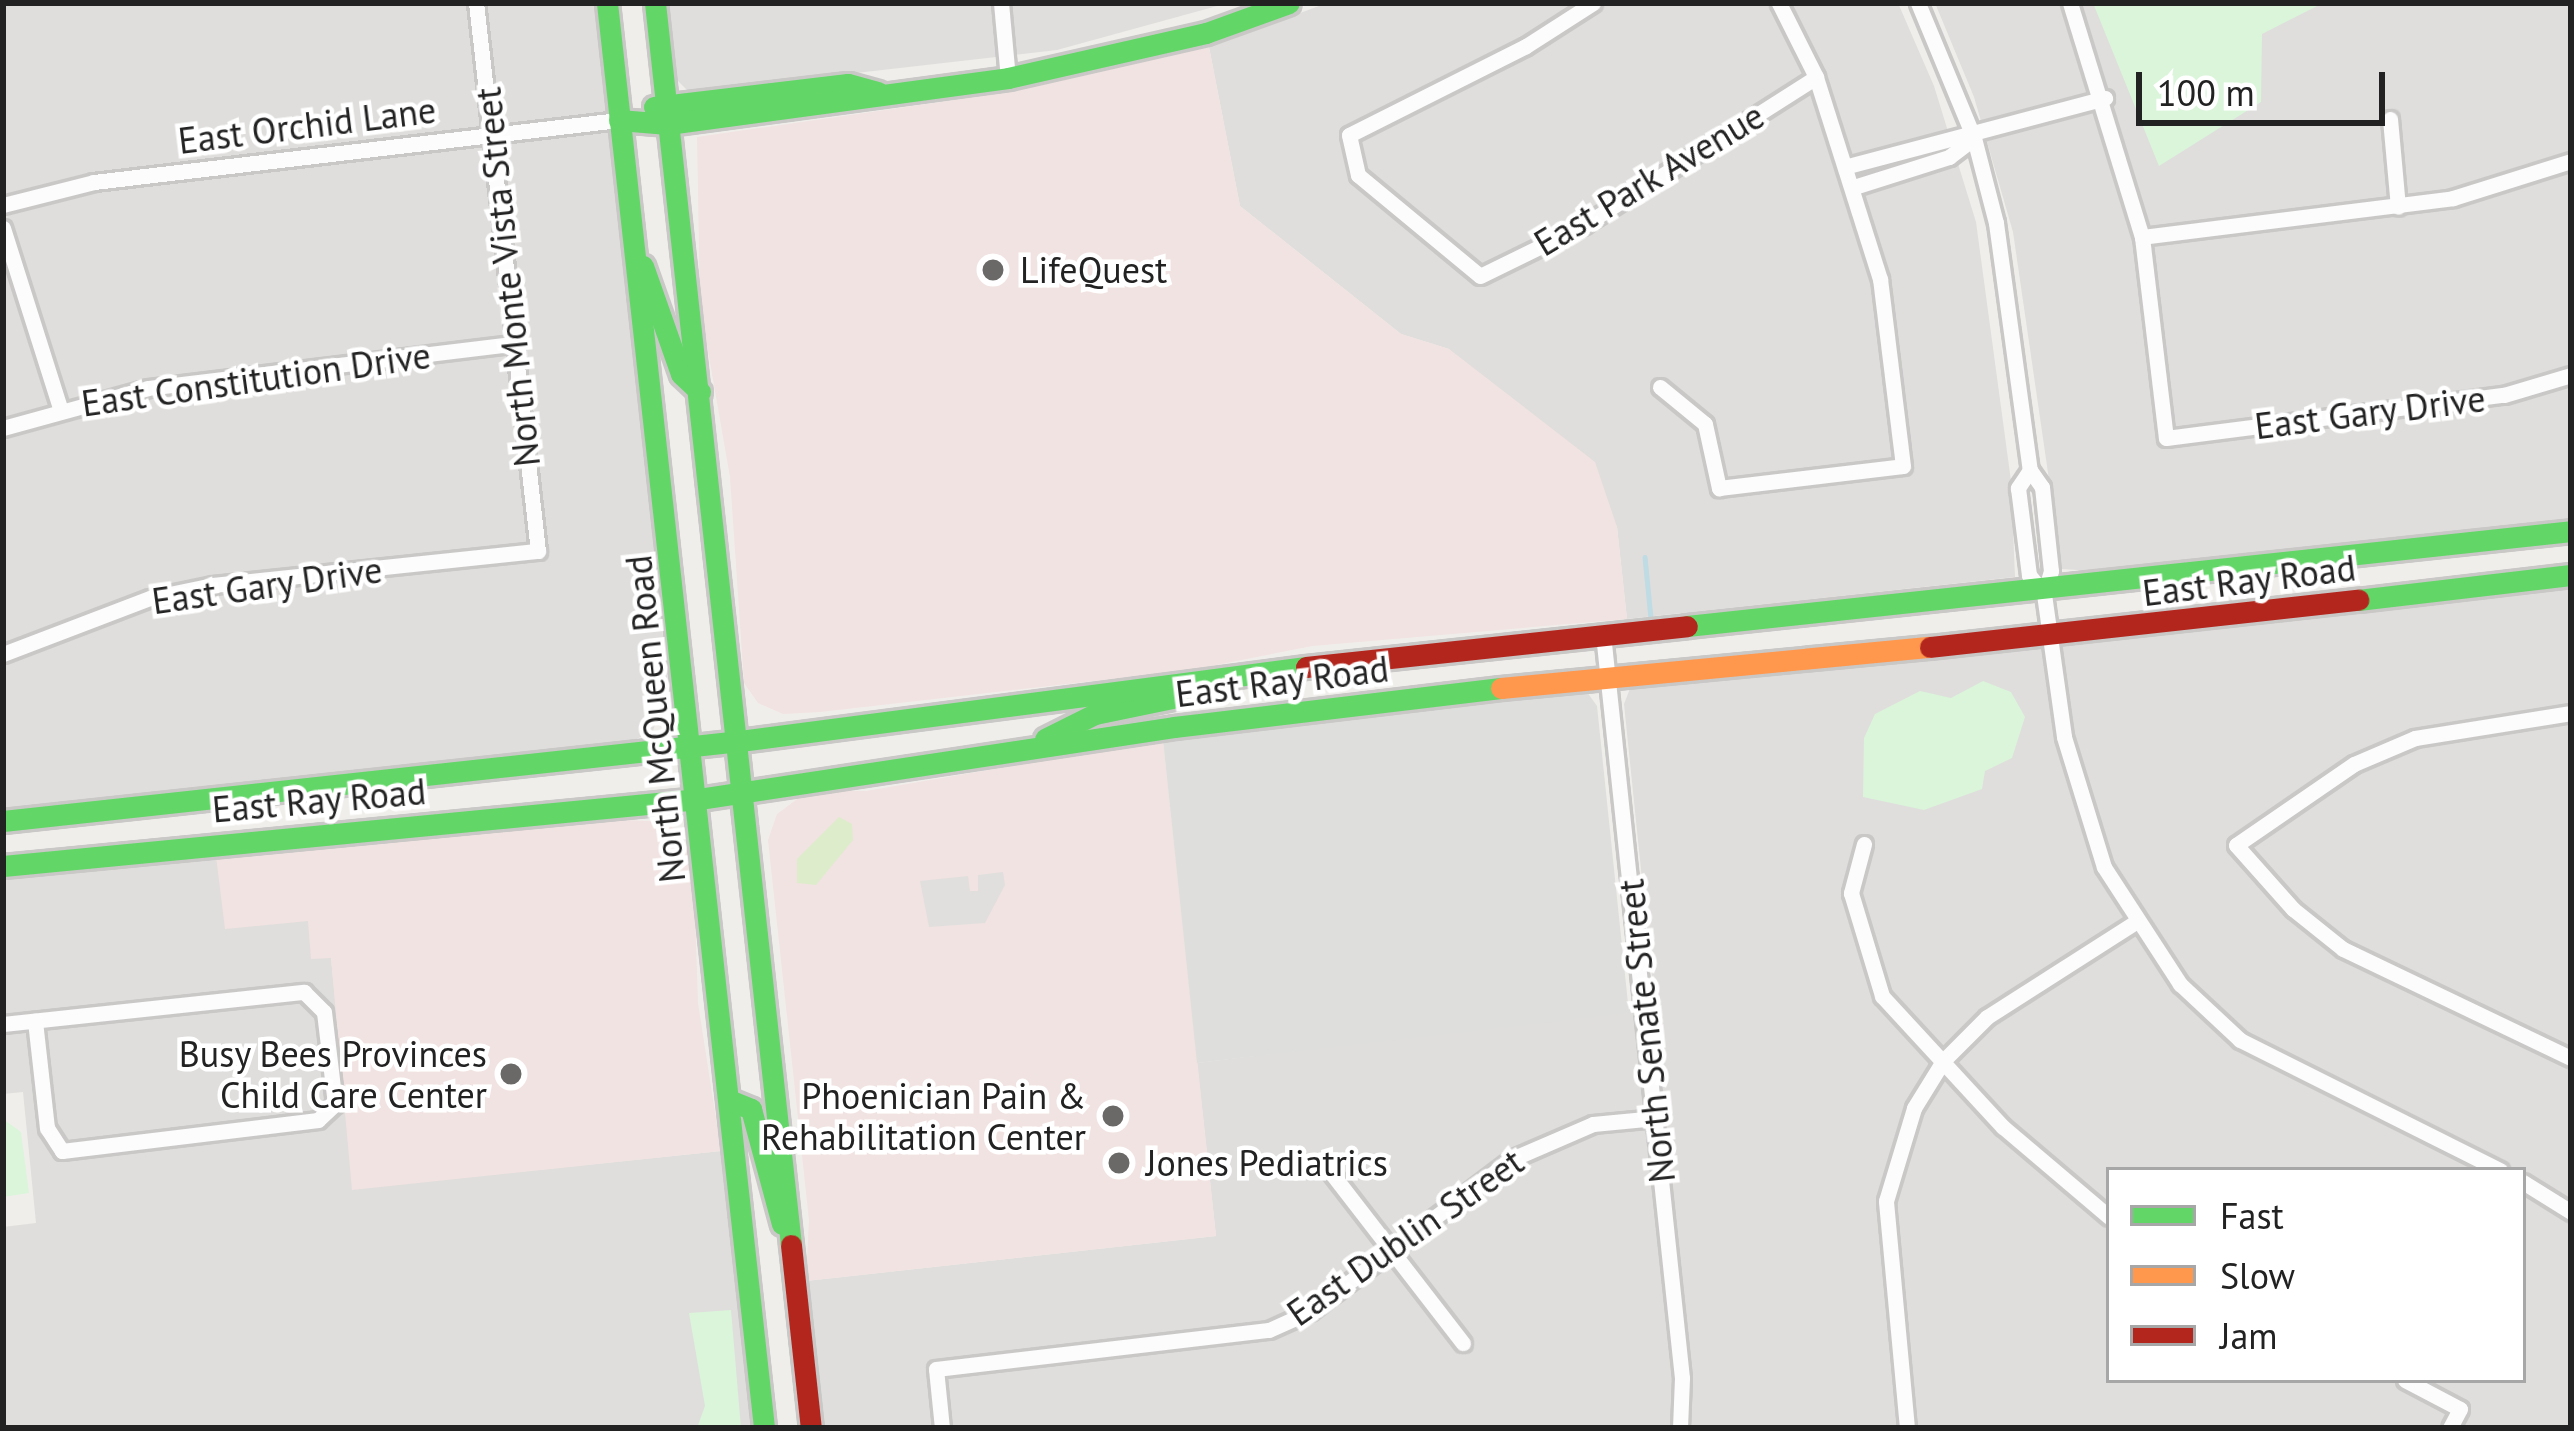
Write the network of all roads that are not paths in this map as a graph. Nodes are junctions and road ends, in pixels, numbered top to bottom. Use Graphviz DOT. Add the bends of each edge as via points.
graph roads {
  1 [pos="476,3"];
  2 [pos="607,3"];
  3 [pos="655,3"];
  4 [pos="1001,3"];
  5 [pos="1289,3"];
  6 [pos="1593,3"];
  7 [pos="1779,3"];
  8 [pos="1918,3"];
  9 [pos="2070,3"];
  10 [pos="1816,77"];
  11 [pos="1008,78"];
  12 [pos="2105,98"];
  13 [pos="667,114"];
  14 [pos="2390,119"];
  15 [pos="620,120"];
  16 [pos="491,136"];
  17 [pos="1974,138"];
  18 [pos="2571,161"];
  19 [pos="1848,166"];
  20 [pos="1854,187"];
  21 [pos="3,205"];
  22 [pos="2398,207"];
  23 [pos="3,228"];
  24 [pos="2142,237"];
  25 [pos="634,249"];
  26 [pos="513,344"];
  27 [pos="2571,375"];
  28 [pos="1660,386"];
  29 [pos="700,392"];
  30 [pos="59,408"];
  31 [pos="3,428"];
  32 [pos="2571,531"];
  33 [pos="538,551"];
  34 [pos="2571,575"];
  35 [pos="2044,594"];
  36 [pos="1603,634"];
  37 [pos="2049,637"];
  38 [pos="3,654"];
  39 [pos="1608,675"];
  40 [pos="1214,677"];
  41 [pos="2571,713"];
  42 [pos="740,741"];
  43 [pos="692,746"];
  44 [pos="1024,749"];
  45 [pos="747,793"];
  46 [pos="699,799"];
  47 [pos="3,821"];
  48 [pos="1864,844"];
  49 [pos="3,866"];
  50 [pos="2134,923"];
  51 [pos="35,1021"];
  52 [pos="3,1024"];
  53 [pos="2571,1058"];
  54 [pos="1943,1061"];
  55 [pos="728,1100"];
  56 [pos="1656,1118"];
  57 [pos="1326,1166"];
  58 [pos="2494,1167"];
  59 [pos="2526,1184"];
  60 [pos="2571,1211"];
  61 [pos="2106,1214"];
  62 [pos="1393,1253"];
  63 [pos="795,1258"];
  64 [pos="1463,1343"];
  65 [pos="2411,1383"];
  66 [pos="764,1428"];
  67 [pos="812,1428"];
  68 [pos="942,1428"];
  69 [pos="1680,1428"];
  70 [pos="1907,1428"];
  71 [pos="2450,1428"];
  1 -- 16 [label="street, North Monte Vista Street"];
  2 -- 15 [label="main road, North McQueen Road"];
  3 -- 13 [label="main road"];
  4 -- 11 [label="street"];
  5 -- 11 [label="main road, East Orchid Lane" via="1161,45"];
  6 -- 10 [label="street, East Park Avenue" via="1349,135 1358,176 1480,277 1584,225"];
  7 -- 10 [label="street"];
  8 -- 17 [label="street"];
  9 -- 12 [label="street"];
  10 -- 19 [label="street"];
  11 -- 13 [label="main road, East Orchid Lane" via="879,92 850,104"];
  12 -- 17 [label="street"];
  12 -- 24 [label="street"];
  13 -- 15 [label="main road, East Orchid Lane"];
  13 -- 29 [label="main road"];
  14 -- 22 [label="street"];
  15 -- 16 [label="street, East Orchid Lane"];
  15 -- 25 [label="main road, North McQueen Road"];
  16 -- 21 [label="street, East Orchid Lane" via="94,182"];
  16 -- 26 [label="street, North Monte Vista Street"];
  17 -- 19 [label="street" via="1935,137"];
  17 -- 20 [label="street" via="1949,157"];
  17 -- 35 [label="street" via="2004,270 2030,470 2018,488 2027,568"];
  18 -- 22 [label="street"];
  19 -- 20 [label="street"];
  20 -- 28 [label="street" via="1883,295 1903,466 1719,488 1706,424"];
  22 -- 24 [label="street"];
  23 -- 30 [label="street"];
  24 -- 27 [label="street, East Gary Drive" via="2166,438 2504,395"];
  25 -- 29 [label="main road" via="663,307 681,374"];
  25 -- 43 [label="main road, North McQueen Road"];
  26 -- 30 [label="street, East Constitution Drive" via="148,388"];
  26 -- 33 [label="street, North Monte Vista Street"];
  29 -- 42 [label="main road"];
  30 -- 31 [label="street, East Constitution Drive"];
  32 -- 35 [label="main road, East Ray Road"];
  33 -- 38 [label="street, East Gary Drive" via="192,590"];
  34 -- 37 [label="main road, East Ray Road"];
  35 -- 36 [label="main road, East Ray Road"];
  35 -- 37 [label="street"];
  36 -- 39 [label="street, North Senate Street"];
  36 -- 40 [label="main road, East Ray Road"];
  37 -- 39 [label="main road, East Ray Road"];
  37 -- 50 [label="street" via="2087,821"];
  39 -- 44 [label="main road, East Ray Road"];
  39 -- 56 [label="street, North Senate Street"];
  40 -- 42 [label="main road, East Ray Road"];
  40 -- 44 [label="main road" via="1197,692 1096,714"];
  41 -- 53 [label="street" via="2415,738 2354,764 2236,844 2343,949"];
  42 -- 43 [label="main road, East Ray Road"];
  42 -- 45 [label="main road"];
  43 -- 46 [label="main road, North McQueen Road"];
  43 -- 47 [label="main road, East Ray Road"];
  44 -- 45 [label="main road, East Ray Road"];
  45 -- 46 [label="main road, East Ray Road"];
  45 -- 63 [label="main road"];
  46 -- 49 [label="main road, East Ray Road"];
  46 -- 55 [label="main road, North McQueen Road"];
  48 -- 54 [label="street" via="1851,893 1864,950 1882,996"];
  50 -- 54 [label="street" via="1987,1017"];
  50 -- 58 [label="street" via="2180,984 2240,1040"];
  51 -- 51 [label="street" via="304,992 324,1012 335,1104 318,1120 62,1150 47,1128"];
  51 -- 52 [label="street"];
  54 -- 61 [label="street" via="2002,1127"];
  54 -- 70 [label="street" via="1914,1108 1886,1201"];
  55 -- 63 [label="main road" via="751,1109"];
  55 -- 66 [label="main road, North McQueen Road"];
  56 -- 62 [label="street, East Dublin Street" via="1548,1139"];
  56 -- 69 [label="street, North Senate Street"];
  57 -- 62 [label="street"];
  59 -- 60 [label="street"];
  62 -- 64 [label="street"];
  62 -- 68 [label="street, East Dublin Street" via="1311,1312 1269,1330 936,1369"];
  63 -- 67 [label="main road"];
  65 -- 71 [label="street" via="2460,1409"];
}
